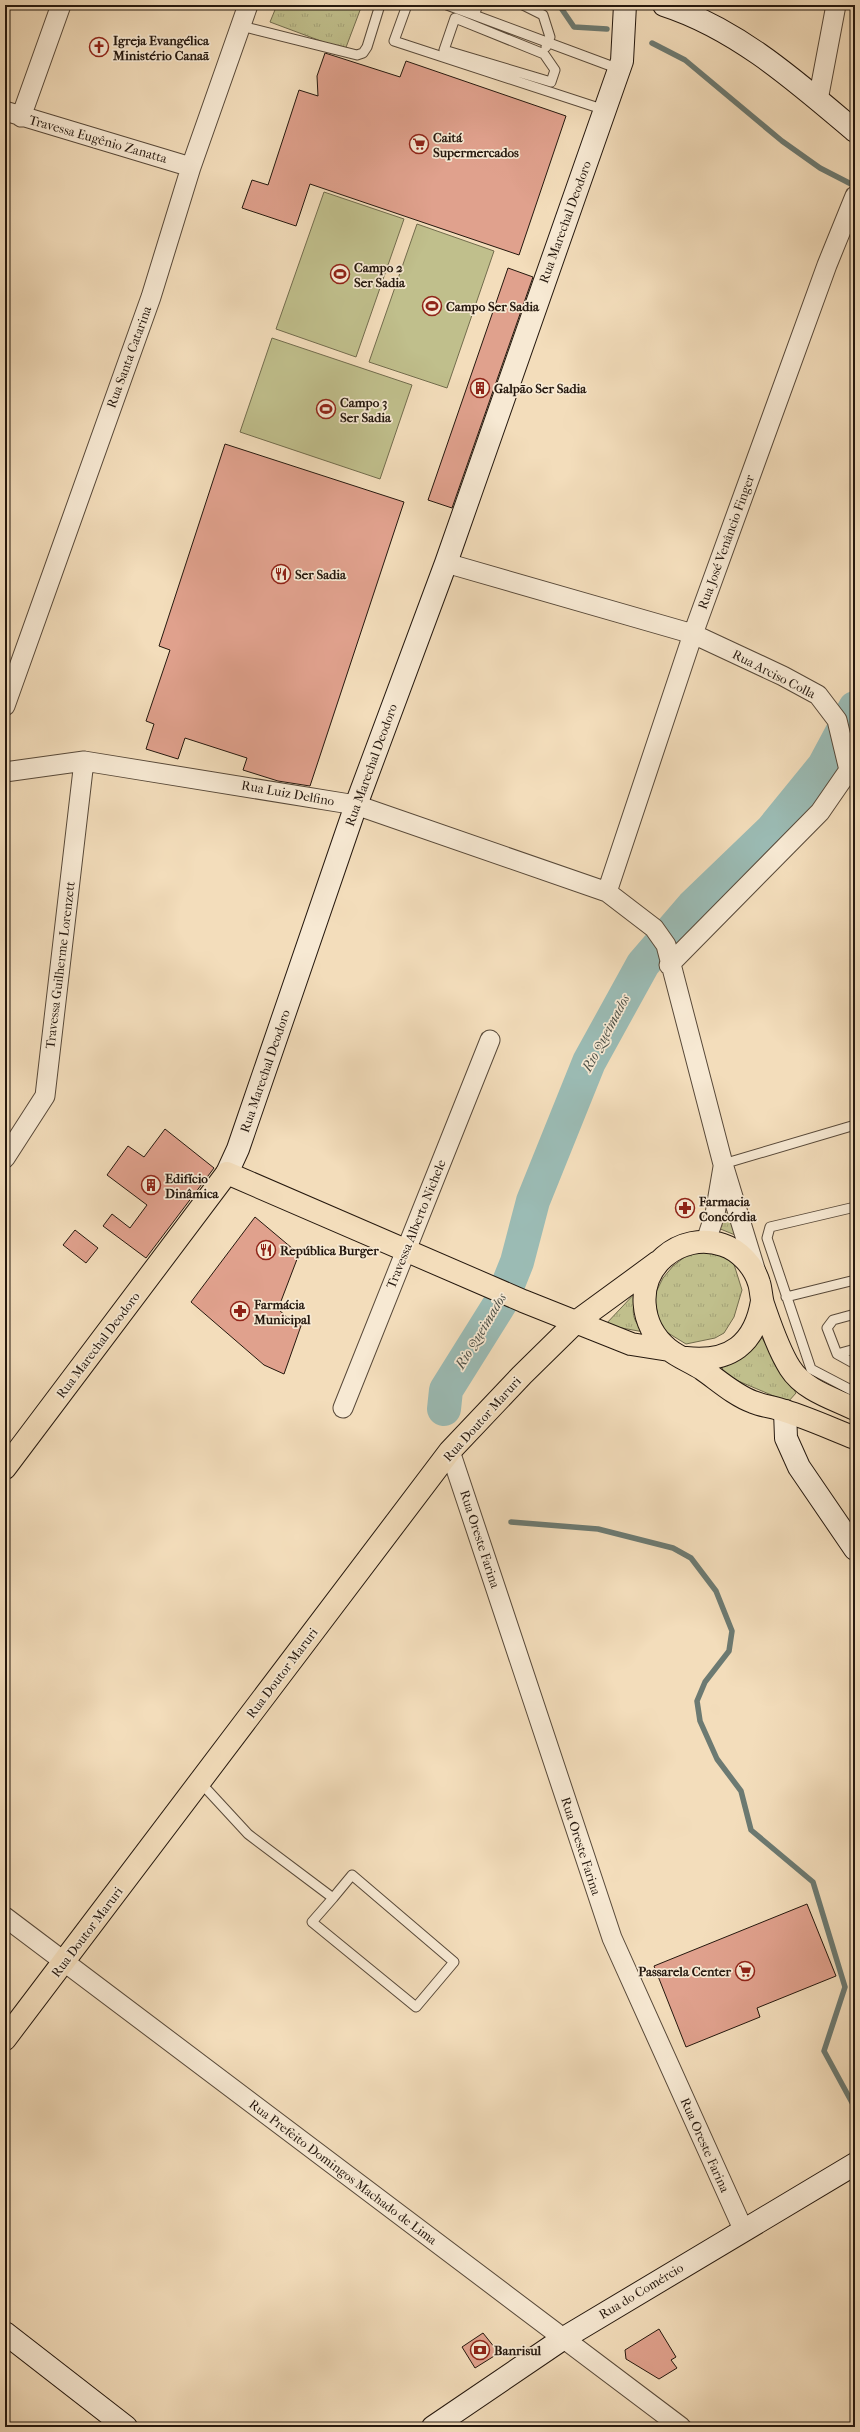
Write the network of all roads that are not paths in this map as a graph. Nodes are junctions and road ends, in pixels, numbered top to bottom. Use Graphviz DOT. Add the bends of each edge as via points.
graph roads {
  1 [pos="61,5"];
  2 [pos="248,5"];
  3 [pos="380,5"];
  4 [pos="407,5"];
  5 [pos="447,5"];
  6 [pos="478,5"];
  7 [pos="523,5"];
  8 [pos="545,5"];
  9 [pos="625,5"];
  10 [pos="664,5"];
  11 [pos="836,5"];
  12 [pos="543,14"];
  13 [pos="474,15"];
  14 [pos="241,26"];
  15 [pos="547,42"];
  16 [pos="544,54"];
  17 [pos="619,69"];
  18 [pos="818,100"];
  19 [pos="605,110"];
  20 [pos="13,114"];
  21 [pos="855,131"];
  22 [pos="191,167"];
  23 [pos="854,198"];
  24 [pos="446,563"];
  25 [pos="693,634"];
  26 [pos="5,706"];
  27 [pos="84,761"];
  28 [pos="5,772"];
  29 [pos="356,805"];
  30 [pos="606,892"];
  31 [pos="669,965"];
  32 [pos="490,1040"];
  33 [pos="855,1125"];
  34 [pos="5,1158"];
  35 [pos="724,1164"];
  36 [pos="228,1173"];
  37 [pos="855,1207"];
  38 [pos="706,1242"];
  39 [pos="405,1251"];
  40 [pos="658,1262"];
  41 [pos="855,1280"];
  42 [pos="761,1292"];
  43 [pos="786,1297"];
  44 [pos="855,1314"];
  45 [pos="576,1322"];
  46 [pos="855,1349"];
  47 [pos="678,1354"];
  48 [pos="837,1354"];
  49 [pos="855,1364"];
  50 [pos="805,1385"];
  51 [pos="855,1392"];
  52 [pos="343,1408"];
  53 [pos="855,1409"];
  54 [pos="785,1411"];
  55 [pos="855,1438"];
  56 [pos="450,1451"];
  57 [pos="5,1468"];
  58 [pos="855,1549"];
  59 [pos="199,1781"];
  60 [pos="333,1898"];
  61 [pos="5,1916"];
  62 [pos="64,1963"];
  63 [pos="5,2039"];
  64 [pos="855,2164"];
  65 [pos="743,2229"];
  66 [pos="5,2333"];
  67 [pos="564,2338"];
  68 [pos="115,2424"];
  69 [pos="434,2427"];
  70 [pos="681,2427"];
  1 -- 20 [label="street"];
  2 -- 14 [label="street, Rua Santa Catarina"];
  3 -- 14 [label="lane" via="367,47 363,53 357,55"];
  4 -- 19 [label="lane" via="394,41"];
  5 -- 13 [label="lane"];
  6 -- 13 [label="lane"];
  7 -- 12 [label="lane"];
  8 -- 12 [label="lane"];
  9 -- 17 [label="street, Rua Marechal Deodoro" via="622,61"];
  10 -- 18 [label="street" via="716,28 774,63"];
  11 -- 18 [label="street"];
  12 -- 15 [label="lane" via="550,37"];
  13 -- 15 [label="lane"];
  14 -- 22 [label="street, Rua Santa Catarina"];
  15 -- 16 [label="lane"];
  15 -- 17 [label="lane"];
  16 -- 16 [label="lane" via="455,18 444,50 551,82 555,70"];
  17 -- 19 [label="street, Rua Marechal Deodoro"];
  18 -- 21 [label="street"];
  19 -- 24 [label="street, Rua Marechal Deodoro"];
  20 -- 22 [label="street, Travessa Eugênio Zanatta"];
  22 -- 26 [label="street, Rua Santa Catarina" via="151,296"];
  23 -- 25 [label="street, Rua José Venâncio Finger" via="826,265"];
  24 -- 25 [label="street, Rua Arciso Colla"];
  24 -- 29 [label="street, Rua Marechal Deodoro"];
  25 -- 30 [label="street, Rua José Venâncio Finger"];
  25 -- 31 [label="street, Rua Arciso Colla" via="818,695 837,720 849,770 820,812"];
  27 -- 28 [label="street, Rua Luiz Delfino"];
  27 -- 29 [label="street, Rua Luiz Delfino"];
  27 -- 34 [label="street, Travessa Guilherme Lorenzett" via="45,1096"];
  29 -- 30 [label="street, Rua Luiz Delfino"];
  29 -- 36 [label="street, Rua Marechal Deodoro"];
  30 -- 31 [label="street, Rua Luiz Delfino" via="654,928 666,945"];
  31 -- 35 [label="street"];
  32 -- 39 [label="street, Travessa Alberto Nichele"];
  33 -- 35 [label="lane"];
  35 -- 38 [label="street" via="715,1214"];
  35 -- 42 [label="street"];
  36 -- 39 [label="main road"];
  36 -- 57 [label="main road, Rua Marechal Deodoro"];
  37 -- 43 [label="lane" via="770,1227 767,1238"];
  38 -- 40 [label="main road" via="688,1243 672,1250"];
  38 -- 42 [label="main road" via="723,1245 739,1254 751,1266"];
  39 -- 45 [label="main road"];
  39 -- 52 [label="street, Travessa Alberto Nichele"];
  40 -- 45 [label="main road, Rua Doutor Maruri"];
  40 -- 47 [label="main road" via="648,1279 643,1299 646,1318 655,1336"];
  41 -- 43 [label="lane"];
  42 -- 47 [label="main road" via="759,1319 751,1335 738,1348 722,1357 704,1360"];
  42 -- 50 [label="main road" via="790,1368"];
  43 -- 51 [label="lane" via="811,1369"];
  44 -- 48 [label="lane" via="830,1323 828,1328 833,1349"];
  45 -- 47 [label="main road" via="631,1344"];
  45 -- 56 [label="main road, Rua Doutor Maruri"];
  46 -- 48 [label="lane"];
  47 -- 54 [label="main road" via="741,1397"];
  48 -- 49 [label="lane"];
  50 -- 53 [label="main road"];
  50 -- 54 [label="main road"];
  54 -- 55 [label="main road"];
  54 -- 58 [label="street" via="786,1438 799,1468"];
  56 -- 59 [label="main road, Rua Doutor Maruri"];
  56 -- 65 [label="street, Rua Oreste Farina" via="612,1938"];
  59 -- 60 [label="lane" via="248,1834"];
  59 -- 62 [label="main road, Rua Doutor Maruri"];
  60 -- 60 [label="lane" via="312,1922 416,2007 454,1962 352,1875"];
  61 -- 62 [label="street, Rua Prefeito Domingos Machado de Lima"];
  62 -- 63 [label="main road, Rua Doutor Maruri"];
  62 -- 67 [label="street, Rua Prefeito Domingos Machado de Lima"];
  64 -- 65 [label="street, Rua do Comércio"];
  65 -- 67 [label="street, Rua do Comércio"];
  66 -- 68 [label="street"];
  67 -- 69 [label="street, Rua do Comércio"];
  67 -- 70 [label="street, Rua Prefeito Domingos Machado de Lima"];
}
